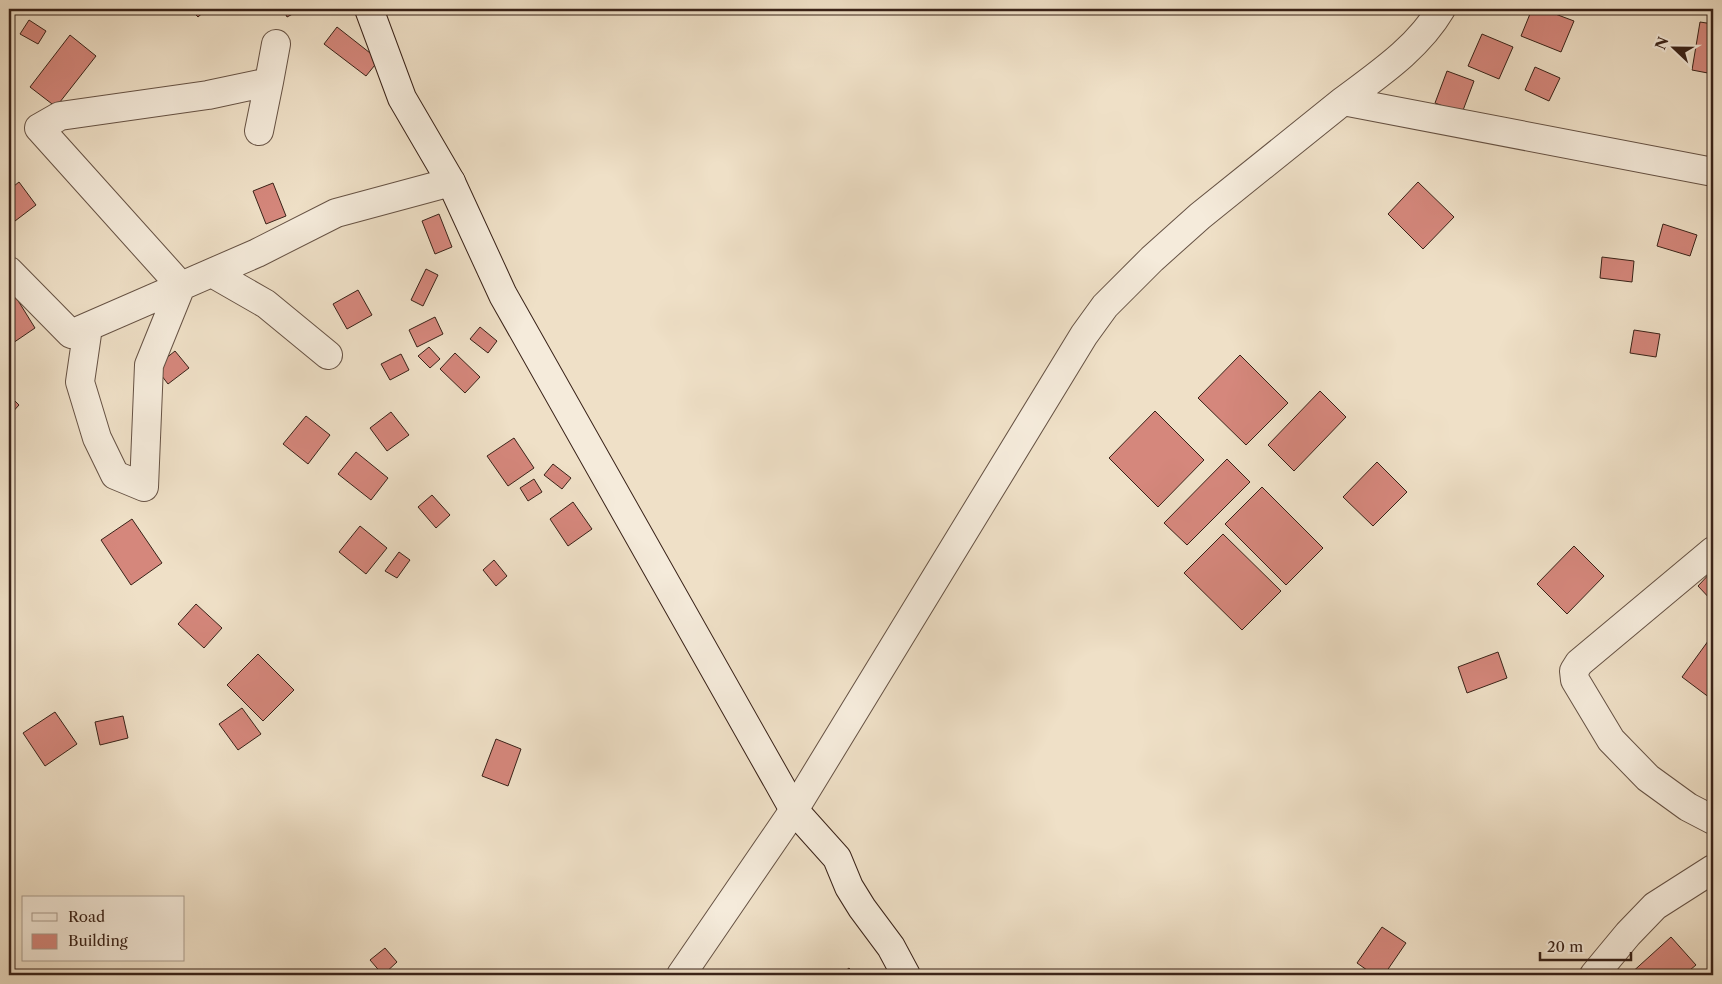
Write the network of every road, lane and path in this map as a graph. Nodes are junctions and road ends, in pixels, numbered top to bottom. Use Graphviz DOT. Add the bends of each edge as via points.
graph roads {
  1 [pos="369,9"];
  2 [pos="1440,9"];
  3 [pos="276,44"];
  4 [pos="269,82"];
  5 [pos="1343,101"];
  6 [pos="259,131"];
  7 [pos="1713,172"];
  8 [pos="451,182"];
  9 [pos="9,271"];
  10 [pos="212,273"];
  11 [pos="181,286"];
  12 [pos="88,327"];
  13 [pos="328,355"];
  14 [pos="1713,552"];
  15 [pos="794,810"];
  16 [pos="1713,820"];
  17 [pos="1713,869"];
  18 [pos="681,975"];
  19 [pos="906,975"];
  20 [pos="1594,975"];
  1 -- 8 [label="street" via="402,98"];
  2 -- 5 [label="street" via="1416,42"];
  3 -- 4 [label="street"];
  4 -- 6 [label="street"];
  4 -- 11 [label="street" via="208,95 60,116 39,128"];
  5 -- 7 [label="street"];
  5 -- 15 [label="street" via="1193,222 1105,306 1084,334"];
  8 -- 10 [label="street" via="336,213"];
  8 -- 15 [label="street" via="503,295"];
  9 -- 12 [label="street" via="71,334"];
  10 -- 11 [label="street"];
  10 -- 13 [label="street" via="266,304"];
  11 -- 12 [label="street"];
  11 -- 12 [label="street" via="149,365 144,487 115,475 97,438 80,382"];
  14 -- 16 [label="street" via="1579,663 1574,671 1575,680 1611,740 1648,778 1688,808"];
  15 -- 18 [label="street"];
  15 -- 19 [label="street" via="836,858 849,887 892,947"];
  17 -- 20 [label="street" via="1655,906"];
}
